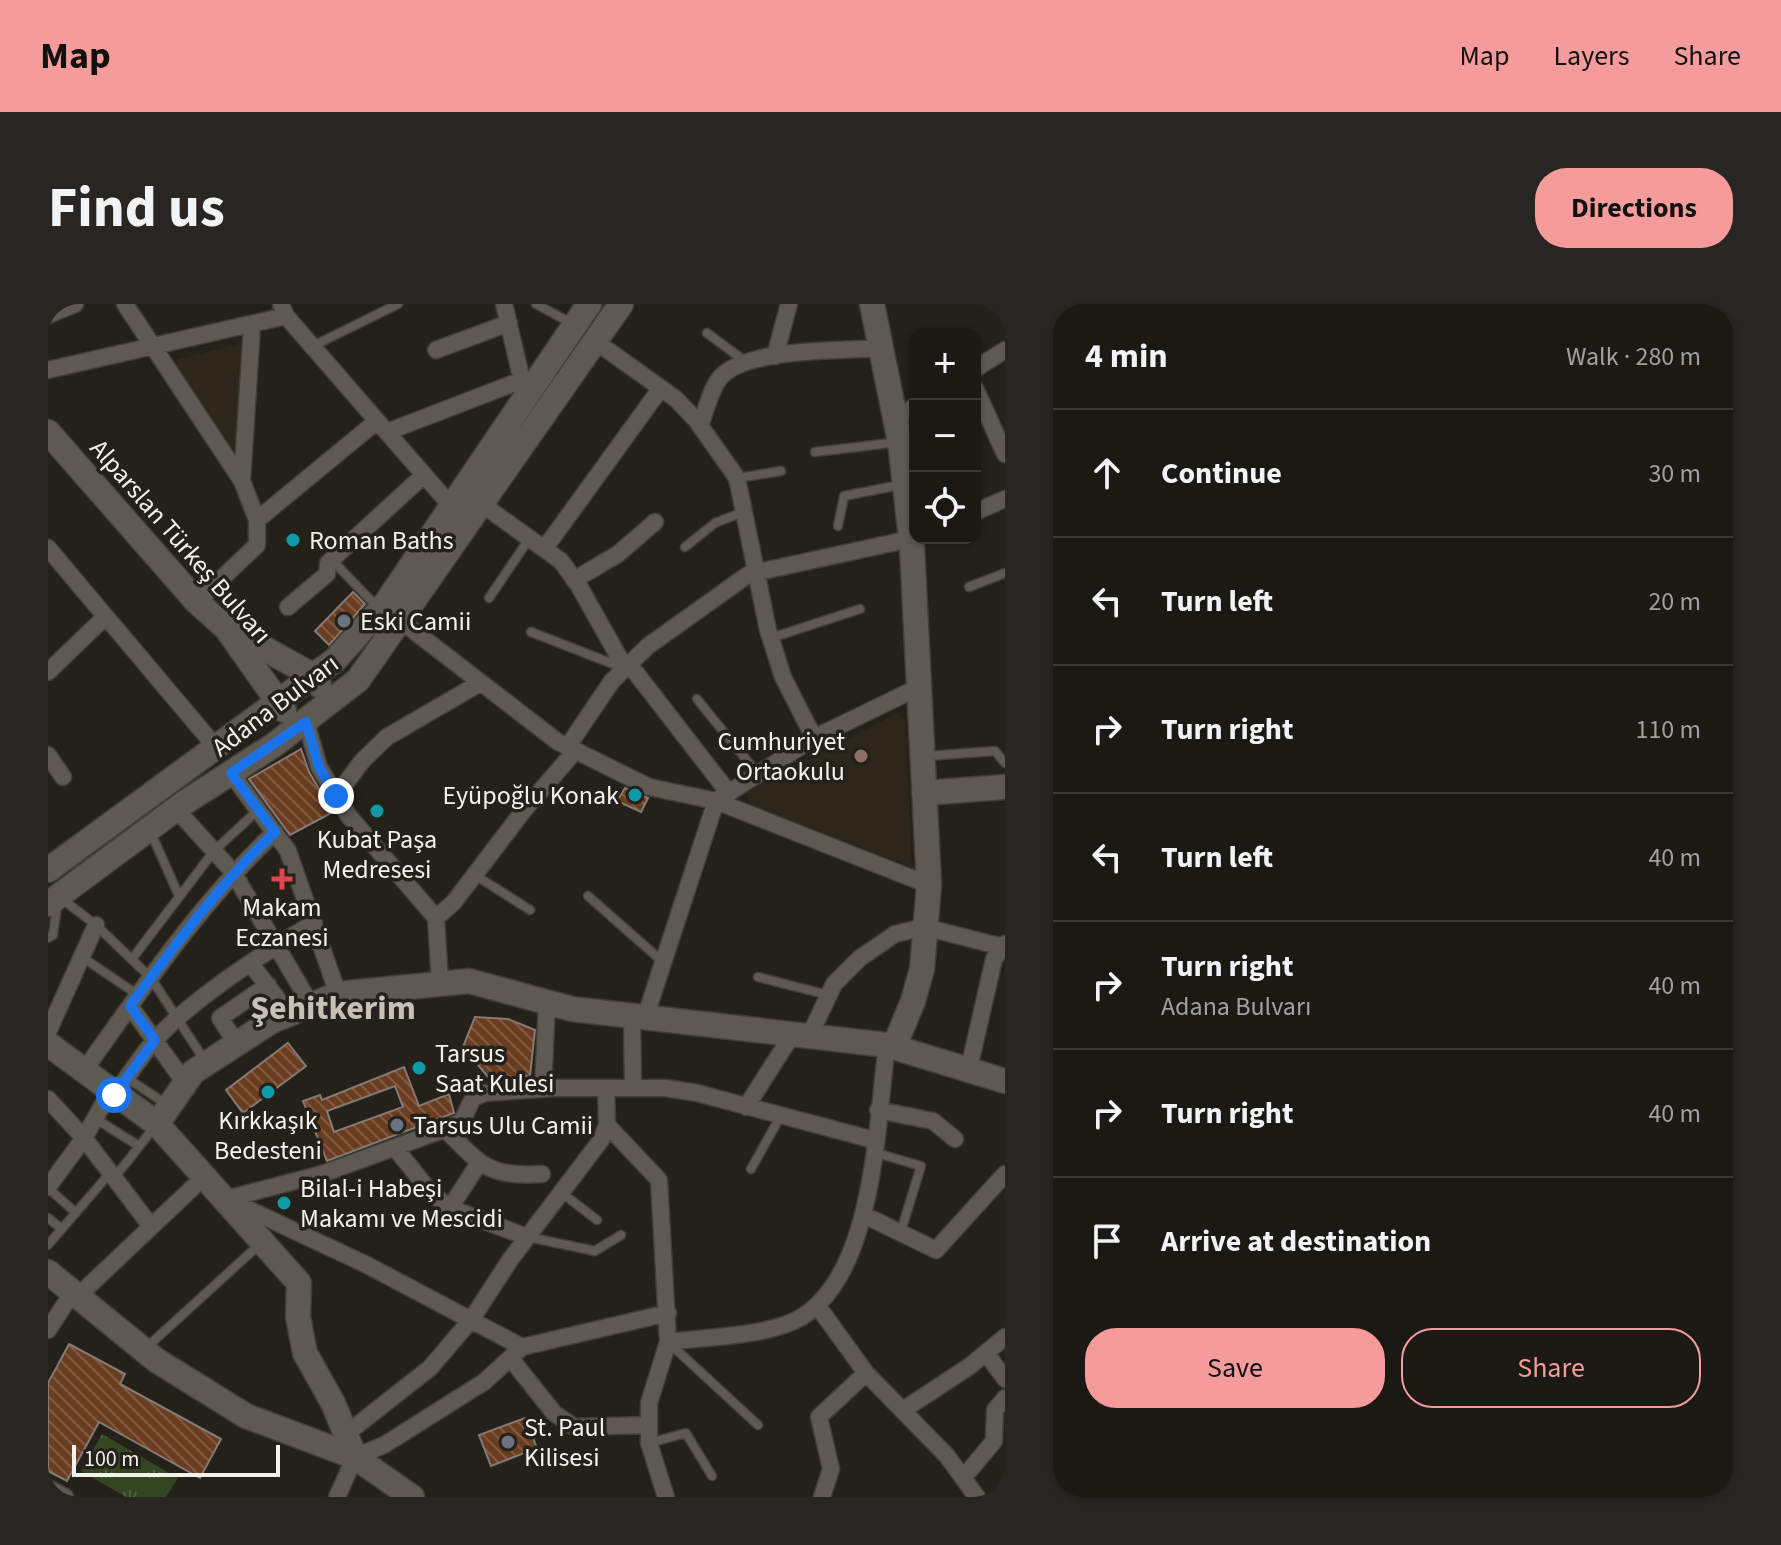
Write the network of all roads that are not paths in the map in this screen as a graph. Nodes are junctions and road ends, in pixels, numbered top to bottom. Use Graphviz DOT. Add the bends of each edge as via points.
graph roads {
  1 [pos="75,304"];
  2 [pos="125,304"];
  3 [pos="398,304"];
  4 [pos="504,304"];
  5 [pos="536,304"];
  6 [pos="589,304"];
  7 [pos="621,304"];
  8 [pos="789,304"];
  9 [pos="872,304"];
  10 [pos="284,310"];
  11 [pos="48,315"];
  12 [pos="509,323"];
  13 [pos="574,324"];
  14 [pos="252,326"];
  15 [pos="707,333"];
  16 [pos="595,341"];
  17 [pos="313,346"];
  18 [pos="155,347"];
  19 [pos="883,348"];
  20 [pos="436,350"];
  21 [pos="1005,350"];
  22 [pos="775,356"];
  23 [pos="747,362"];
  24 [pos="981,365"];
  25 [pos="48,370"];
  26 [pos="661,388"];
  27 [pos="524,389"];
  28 [pos="980,400"];
  29 [pos="903,422"];
  30 [pos="700,425"];
  31 [pos="382,427"];
  32 [pos="48,432"];
  33 [pos="815,452"];
  34 [pos="1005,454"];
  35 [pos="781,471"];
  36 [pos="424,475"];
  37 [pos="737,478"];
  38 [pos="242,481"];
  39 [pos="905,484"];
  40 [pos="1005,499"];
  41 [pos="483,505"];
  42 [pos="452,507"];
  43 [pos="981,509"];
  44 [pos="744,511"];
  45 [pos="909,511"];
  46 [pos="257,520"];
  47 [pos="655,522"];
  48 [pos="838,526"];
  49 [pos="530,537"];
  50 [pos="909,539"];
  51 [pos="913,544"];
  52 [pos="685,547"];
  53 [pos="48,548"];
  54 [pos="545,548"];
  55 [pos="332,560"];
  56 [pos="756,573"];
  57 [pos="1005,573"];
  58 [pos="574,580"];
  59 [pos="969,587"];
  60 [pos="489,598"];
  61 [pos="197,602"];
  62 [pos="288,607"];
  63 [pos="860,609"];
  64 [pos="391,616"];
  65 [pos="105,617"];
  66 [pos="226,628"];
  67 [pos="531,632"];
  68 [pos="771,638"];
  69 [pos="627,666"];
  70 [pos="48,672"];
  71 [pos="312,675"];
  72 [pos="480,683"];
  73 [pos="919,687"];
  74 [pos="697,699"];
  75 [pos="276,700"];
  76 [pos="332,704"];
  77 [pos="302,725"];
  78 [pos="814,738"];
  79 [pos="214,745"];
  80 [pos="572,748"];
  81 [pos="48,755"];
  82 [pos="922,756"];
  83 [pos="1005,763"];
  84 [pos="231,773"];
  85 [pos="757,773"];
  86 [pos="63,777"];
  87 [pos="1005,787"];
  88 [pos="924,793"];
  89 [pos="336,796"];
  90 [pos="722,797"];
  91 [pos="176,809"];
  92 [pos="258,810"];
  93 [pos="149,829"];
  94 [pos="275,832"];
  95 [pos="214,851"];
  96 [pos="48,870"];
  97 [pos="233,872"];
  98 [pos="474,875"];
  99 [pos="929,885"];
  100 [pos="179,896"];
  101 [pos="588,896"];
  102 [pos="53,900"];
  103 [pos="530,910"];
  104 [pos="436,918"];
  105 [pos="314,923"];
  106 [pos="96,925"];
  107 [pos="924,927"];
  108 [pos="48,938"];
  109 [pos="277,945"];
  110 [pos="1004,946"];
  111 [pos="82,957"];
  112 [pos="132,959"];
  113 [pos="663,962"];
  114 [pos="251,964"];
  115 [pos="758,977"];
  116 [pos="151,978"];
  117 [pos="440,983"];
  118 [pos="268,985"];
  119 [pos="338,994"];
  120 [pos="829,995"];
  121 [pos="134,1000"];
  122 [pos="547,1002"];
  123 [pos="300,1010"];
  124 [pos="638,1017"];
  125 [pos="178,1019"];
  126 [pos="48,1032"];
  127 [pos="800,1036"];
  128 [pos="155,1040"];
  129 [pos="48,1044"];
  130 [pos="237,1044"];
  131 [pos="890,1046"];
  132 [pos="206,1063"];
  133 [pos="969,1068"];
  134 [pos="83,1072"];
  135 [pos="1005,1081"];
  136 [pos="185,1083"];
  137 [pos="117,1088"];
  138 [pos="606,1088"];
  139 [pos="633,1088"];
  140 [pos="543,1089"];
  141 [pos="49,1103"];
  142 [pos="746,1107"];
  143 [pos="878,1110"];
  144 [pos="163,1115"];
  145 [pos="780,1117"];
  146 [pos="95,1118"];
  147 [pos="607,1125"];
  148 [pos="445,1129"];
  149 [pos="84,1138"];
  150 [pos="955,1139"];
  151 [pos="139,1146"];
  152 [pos="873,1146"];
  153 [pos="396,1149"];
  154 [pos="479,1163"];
  155 [pos="751,1169"];
  156 [pos="542,1174"];
  157 [pos="1005,1174"];
  158 [pos="112,1176"];
  159 [pos="205,1176"];
  160 [pos="48,1187"];
  161 [pos="562,1193"];
  162 [pos="226,1199"];
  163 [pos="450,1208"];
  164 [pos="76,1213"];
  165 [pos="864,1215"];
  166 [pos="48,1218"];
  167 [pos="597,1220"];
  168 [pos="150,1225"];
  169 [pos="62,1229"];
  170 [pos="901,1231"];
  171 [pos="621,1235"];
  172 [pos="527,1237"];
  173 [pos="263,1242"];
  174 [pos="48,1245"];
  175 [pos="48,1272"];
  176 [pos="76,1294"];
  177 [pos="819,1308"];
  178 [pos="668,1313"];
  179 [pos="471,1320"];
  180 [pos="48,1330"];
  181 [pos="1005,1337"];
  182 [pos="668,1342"];
  183 [pos="143,1350"];
  184 [pos="517,1353"];
  185 [pos="986,1353"];
  186 [pos="866,1373"];
  187 [pos="1005,1379"];
  188 [pos="1005,1398"];
  189 [pos="903,1410"];
  190 [pos="649,1425"];
  191 [pos="758,1425"];
  192 [pos="346,1434"];
  193 [pos="649,1443"];
  194 [pos="355,1457"];
  195 [pos="712,1476"];
  196 [pos="963,1478"];
  197 [pos="48,1488"];
  198 [pos="65,1497"];
  199 [pos="337,1497"];
  200 [pos="412,1497"];
  201 [pos="666,1497"];
  202 [pos="822,1497"];
  203 [pos="977,1497"];
  1 -- 11 [label="street"];
  2 -- 18 [label="street"];
  3 -- 17 [label="lane"];
  4 -- 12 [label="street"];
  5 -- 13 [label="lane"];
  6 -- 13 [label="street, Adana Bulvarı"];
  7 -- 16 [label="street, Adana Bulvarı"];
  8 -- 22 [label="street"];
  9 -- 19 [label="street"];
  10 -- 14 [label="street"];
  10 -- 17 [label="street"];
  12 -- 20 [label="street"];
  12 -- 27 [label="street"];
  13 -- 27 [label="street, Adana Bulvarı"];
  14 -- 18 [label="street"];
  14 -- 38 [label="street"];
  15 -- 23 [label="lane"];
  16 -- 26 [label="street"];
  16 -- 41 [label="street, Adana Bulvarı"];
  17 -- 31 [label="street"];
  18 -- 25 [label="street"];
  18 -- 38 [label="street"];
  19 -- 22 [label="street"];
  19 -- 29 [label="street"];
  21 -- 24 [label="street"];
  22 -- 23 [label="street"];
  23 -- 30 [label="street" via="719,379"];
  26 -- 30 [label="street"];
  26 -- 54 [label="street"];
  27 -- 31 [label="street"];
  27 -- 42 [label="street, Adana Bulvarı"];
  28 -- 34 [label="street"];
  29 -- 33 [label="lane"];
  29 -- 39 [label="street"];
  30 -- 37 [label="street"];
  31 -- 36 [label="street"];
  31 -- 46 [label="street"];
  32 -- 61 [label="street, Alparslan Türkeş Bulvarı"];
  35 -- 37 [label="lane"];
  36 -- 42 [label="street"];
  36 -- 55 [label="street"];
  37 -- 44 [label="street"];
  38 -- 46 [label="street"];
  39 -- 45 [label="street"];
  39 -- 48 [label="lane" via="844,496"];
  40 -- 43 [label="street"];
  41 -- 49 [label="street"];
  41 -- 64 [label="street, Adana Bulvarı"];
  42 -- 64 [label="street, Adana Bulvarı"];
  44 -- 52 [label="lane" via="715,523"];
  44 -- 56 [label="street"];
  46 -- 61 [label="street" via="257,545"];
  47 -- 58 [label="street" via="618,554"];
  49 -- 54 [label="street"];
  49 -- 60 [label="lane"];
  50 -- 56 [label="street"];
  51 -- 73 [label="street"];
  53 -- 65 [label="street"];
  54 -- 58 [label="street"];
  55 -- 62 [label="street" via="327,574"];
  55 -- 64 [label="lane"];
  56 -- 68 [label="street"];
  56 -- 69 [label="street"];
  57 -- 59 [label="lane"];
  58 -- 69 [label="street"];
  61 -- 66 [label="street, Alparslan Türkeş Bulvarı"];
  63 -- 68 [label="lane"];
  64 -- 71 [label="street, Adana Bulvarı"];
  64 -- 72 [label="street"];
  64 -- 76 [label="street, Adana Bulvarı" via="358,680"];
  65 -- 70 [label="street"];
  65 -- 79 [label="street"];
  66 -- 71 [label="street"];
  66 -- 75 [label="street, Alparslan Türkeş Bulvarı"];
  67 -- 69 [label="lane"];
  68 -- 78 [label="street" via="783,677"];
  69 -- 80 [label="street"];
  69 -- 90 [label="street"];
  71 -- 75 [label="street, Adana Bulvarı"];
  71 -- 76 [label="street"];
  72 -- 80 [label="street"];
  72 -- 89 [label="street" via="387,737"];
  73 -- 78 [label="street"];
  73 -- 82 [label="street"];
  74 -- 85 [label="lane"];
  75 -- 77 [label="street, Alparslan Türkeş Bulvarı"];
  75 -- 79 [label="street, Adana Bulvarı"];
  76 -- 77 [label="street, Adana Bulvarı"];
  77 -- 84 [label="street, Adana Bulvarı"];
  77 -- 89 [label="street"];
  78 -- 85 [label="street"];
  79 -- 96 [label="street, Adana Bulvarı"];
  80 -- 90 [label="street" via="649,787"];
  80 -- 98 [label="street"];
  81 -- 86 [label="street"];
  82 -- 83 [label="lane" via="995,751"];
  82 -- 88 [label="street"];
  84 -- 91 [label="street, Adana Bulvarı"];
  84 -- 92 [label="street"];
  85 -- 90 [label="street"];
  87 -- 88 [label="street"];
  88 -- 99 [label="street"];
  89 -- 104 [label="street"];
  90 -- 99 [label="street"];
  90 -- 113 [label="street"];
  91 -- 93 [label="street, Adana Bulvarı"];
  91 -- 95 [label="street"];
  92 -- 94 [label="street"];
  92 -- 95 [label="lane"];
  93 -- 100 [label="lane"];
  93 -- 102 [label="street, Adana Bulvarı"];
  94 -- 97 [label="street"];
  94 -- 105 [label="street" via="288,851"];
  95 -- 97 [label="street"];
  95 -- 100 [label="lane"];
  97 -- 109 [label="street"];
  97 -- 116 [label="street"];
  98 -- 103 [label="lane"];
  98 -- 104 [label="street"];
  99 -- 107 [label="street"];
  100 -- 112 [label="lane"];
  101 -- 113 [label="lane"];
  102 -- 106 [label="lane"];
  102 -- 108 [label="lane" via="53,935"];
  104 -- 117 [label="street"];
  105 -- 109 [label="street"];
  105 -- 119 [label="street"];
  106 -- 111 [label="street"];
  106 -- 112 [label="lane"];
  107 -- 110 [label="street"];
  107 -- 120 [label="street" via="895,934 860,958"];
  107 -- 131 [label="street" via="922,969 913,1001"];
  109 -- 114 [label="street"];
  109 -- 123 [label="street"];
  110 -- 133 [label="street" via="994,959"];
  111 -- 121 [label="lane"];
  111 -- 126 [label="street"];
  112 -- 116 [label="lane"];
  113 -- 124 [label="street"];
  114 -- 118 [label="street"];
  114 -- 125 [label="street"];
  115 -- 120 [label="lane"];
  116 -- 121 [label="street"];
  116 -- 125 [label="lane"];
  117 -- 119 [label="street"];
  117 -- 122 [label="street" via="469,981"];
  118 -- 123 [label="street"];
  118 -- 130 [label="street" via="220,1018"];
  119 -- 123 [label="street"];
  120 -- 127 [label="street"];
  121 -- 128 [label="street"];
  121 -- 134 [label="street"];
  122 -- 124 [label="street"];
  122 -- 140 [label="street"];
  123 -- 130 [label="street"];
  124 -- 127 [label="street"];
  124 -- 139 [label="street"];
  125 -- 128 [label="street"];
  125 -- 132 [label="lane"];
  127 -- 131 [label="street"];
  127 -- 142 [label="street"];
  128 -- 136 [label="street"];
  128 -- 137 [label="street"];
  129 -- 134 [label="street"];
  130 -- 132 [label="street"];
  131 -- 133 [label="street"];
  131 -- 143 [label="street"];
  132 -- 136 [label="street"];
  133 -- 135 [label="street"];
  134 -- 137 [label="street"];
  136 -- 144 [label="street"];
  137 -- 144 [label="street"];
  137 -- 146 [label="street"];
  138 -- 139 [label="street"];
  138 -- 140 [label="street"];
  138 -- 147 [label="street"];
  139 -- 142 [label="street" via="697,1093"];
  140 -- 148 [label="street" via="485,1093 473,1098 462,1121"];
  141 -- 149 [label="street"];
  142 -- 145 [label="street"];
  143 -- 150 [label="street" via="933,1121"];
  143 -- 152 [label="street"];
  144 -- 151 [label="lane"];
  144 -- 159 [label="street"];
  145 -- 152 [label="street"];
  145 -- 155 [label="lane"];
  146 -- 149 [label="street"];
  146 -- 151 [label="lane"];
  147 -- 161 [label="street"];
  147 -- 178 [label="street" via="659,1180"];
  148 -- 153 [label="street"];
  148 -- 154 [label="street"];
  149 -- 158 [label="street"];
  149 -- 160 [label="street"];
  151 -- 158 [label="lane"];
  152 -- 165 [label="street"];
  152 -- 170 [label="lane" via="921,1166"];
  153 -- 162 [label="street"];
  153 -- 163 [label="street"];
  154 -- 156 [label="street" via="506,1176"];
  154 -- 163 [label="street"];
  157 -- 170 [label="street" via="936,1250"];
  158 -- 164 [label="lane"];
  158 -- 168 [label="street"];
  159 -- 162 [label="street"];
  159 -- 168 [label="street"];
  160 -- 164 [label="lane"];
  161 -- 167 [label="lane"];
  161 -- 172 [label="street"];
  162 -- 173 [label="street"];
  162 -- 179 [label="street"];
  163 -- 172 [label="street"];
  164 -- 169 [label="lane"];
  165 -- 170 [label="street"];
  165 -- 177 [label="street" via="844,1274"];
  166 -- 169 [label="lane"];
  168 -- 176 [label="street"];
  169 -- 174 [label="lane"];
  171 -- 172 [label="lane" via="595,1251"];
  172 -- 179 [label="street"];
  173 -- 183 [label="lane"];
  173 -- 192 [label="street" via="299,1283 305,1353"];
  175 -- 176 [label="street"];
  176 -- 180 [label="street"];
  176 -- 183 [label="street"];
  177 -- 182 [label="street" via="785,1325"];
  177 -- 186 [label="street"];
  178 -- 182 [label="street"];
  178 -- 184 [label="street"];
  179 -- 184 [label="street"];
  179 -- 192 [label="street" via="430,1368"];
  181 -- 185 [label="street"];
  182 -- 190 [label="street" via="649,1403"];
  182 -- 191 [label="lane"];
  183 -- 194 [label="street" via="246,1416"];
  184 -- 190 [label="street" via="554,1413 574,1427"];
  184 -- 194 [label="street" via="461,1397"];
  185 -- 187 [label="street"];
  185 -- 189 [label="street"];
  186 -- 189 [label="street"];
  186 -- 202 [label="street" via="819,1417 831,1469"];
  188 -- 196 [label="street" via="995,1410 994,1441"];
  189 -- 196 [label="street"];
  190 -- 193 [label="street"];
  192 -- 194 [label="street"];
  193 -- 195 [label="lane" via="686,1433"];
  193 -- 201 [label="street"];
  194 -- 199 [label="street"];
  194 -- 200 [label="street"];
  196 -- 203 [label="street"];
  197 -- 198 [label="street"];
}
